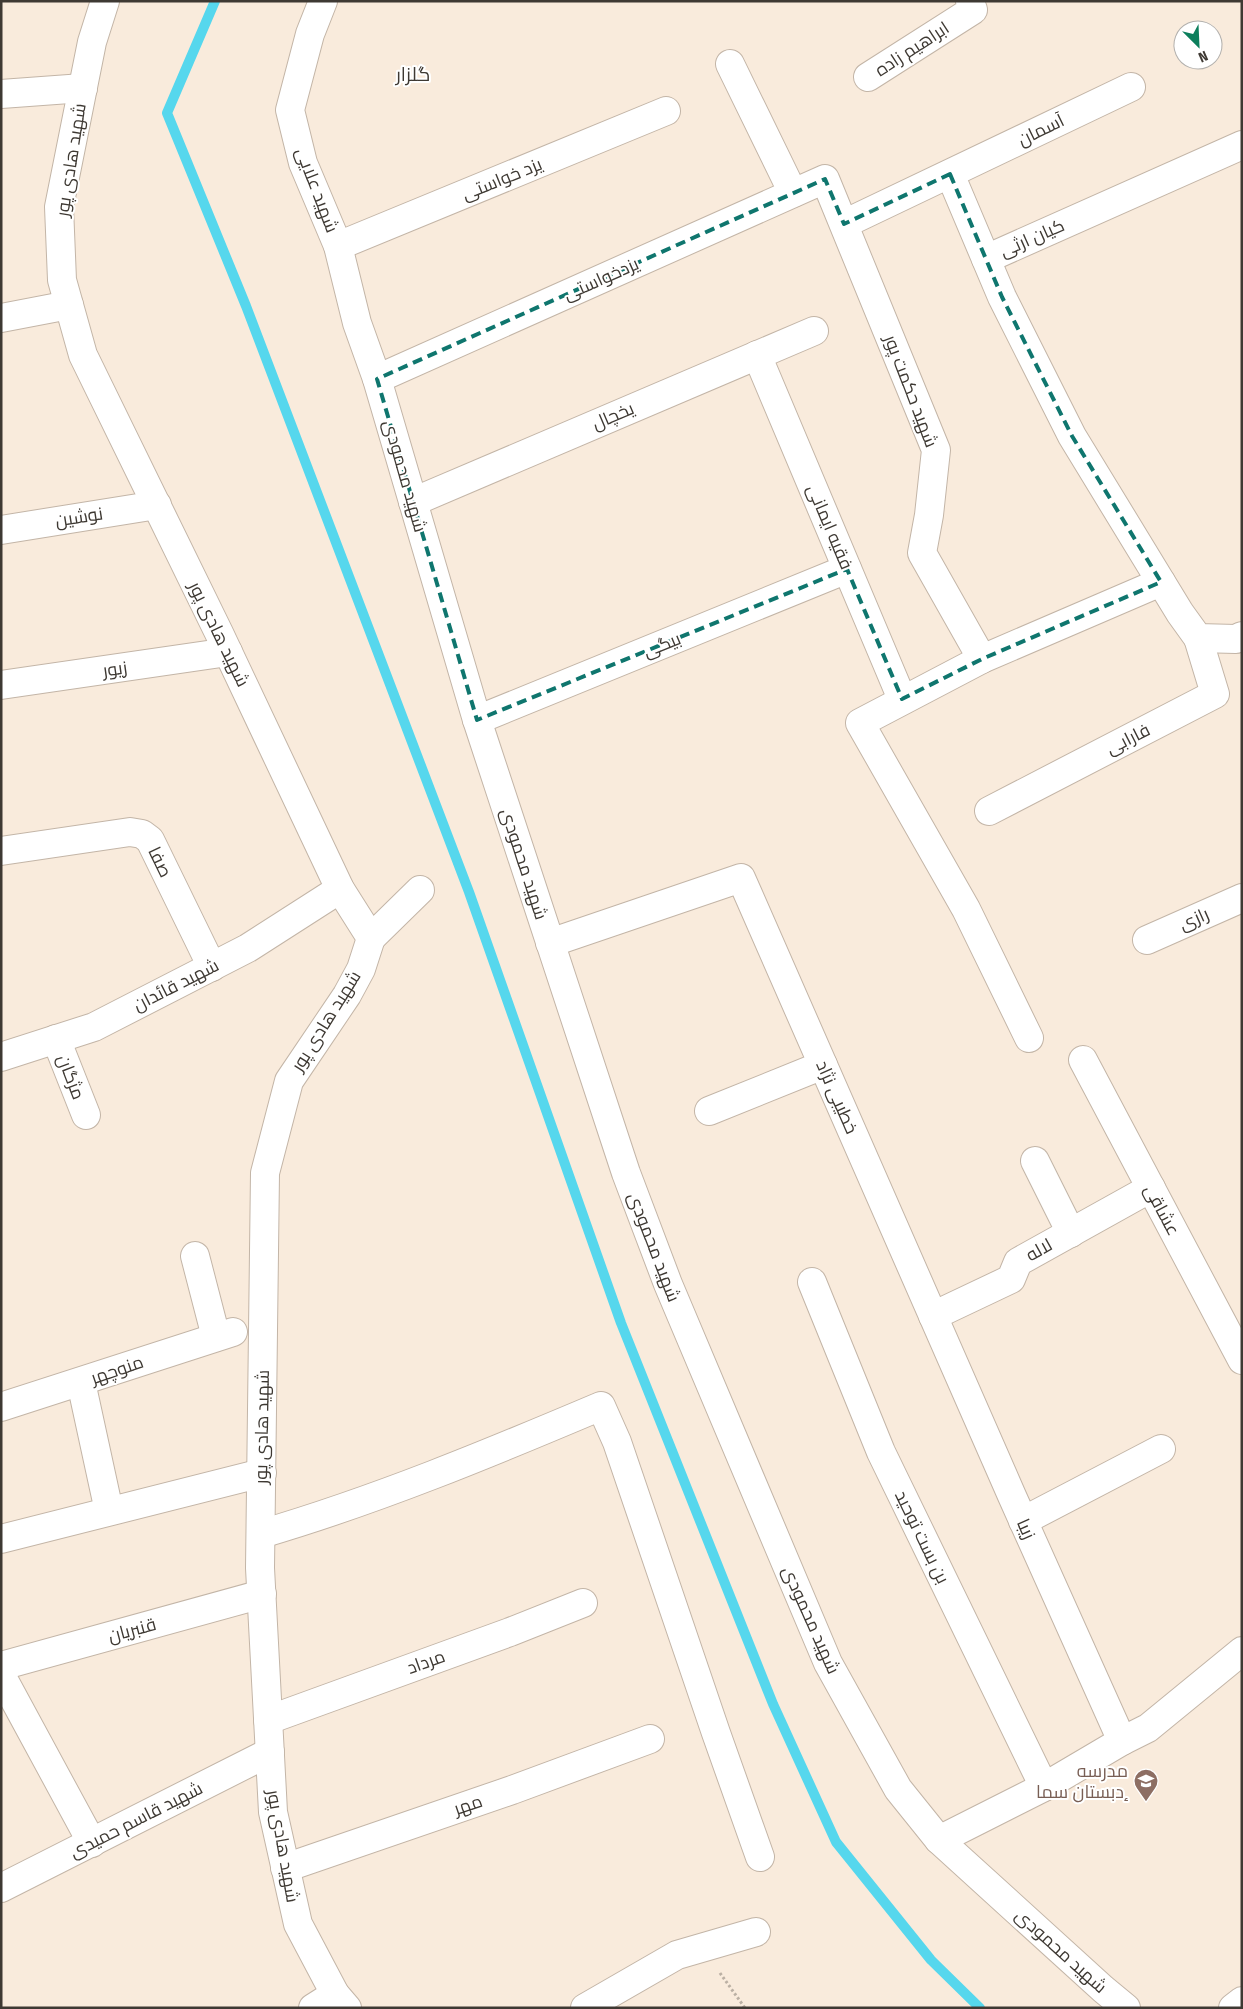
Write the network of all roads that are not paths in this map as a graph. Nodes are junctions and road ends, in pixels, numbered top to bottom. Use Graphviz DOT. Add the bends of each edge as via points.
graph roads {
  1 [pos="105,1"];
  2 [pos="322,1"];
  3 [pos="970,1"];
  4 [pos="730,64"];
  5 [pos="868,77"];
  6 [pos="1131,87"];
  7 [pos="83,88"];
  8 [pos="1,94"];
  9 [pos="666,111"];
  10 [pos="1242,145"];
  11 [pos="950,174"];
  12 [pos="825,179"];
  13 [pos="794,193"];
  14 [pos="844,224"];
  15 [pos="338,246"];
  16 [pos="986,259"];
  17 [pos="69,305"];
  18 [pos="1,318"];
  19 [pos="814,331"];
  20 [pos="757,356"];
  21 [pos="377,379"];
  22 [pos="413,502"];
  23 [pos="157,505"];
  24 [pos="1,530"];
  25 [pos="847,569"];
  26 [pos="1161,582"];
  27 [pos="1242,636"];
  28 [pos="1198,638"];
  29 [pos="228,652"];
  30 [pos="982,658"];
  31 [pos="1,686"];
  32 [pos="902,700"];
  33 [pos="477,720"];
  34 [pos="989,811"];
  35 [pos="1,851"];
  36 [pos="340,889"];
  37 [pos="420,890"];
  38 [pos="1242,898"];
  39 [pos="371,938"];
  40 [pos="1146,940"];
  41 [pos="550,943"];
  42 [pos="212,967"];
  43 [pos="1029,1038"];
  44 [pos="56,1039"];
  45 [pos="1,1057"];
  46 [pos="1083,1060"];
  47 [pos="822,1065"];
  48 [pos="709,1111"];
  49 [pos="86,1115"];
  50 [pos="1035,1161"];
  51 [pos="1151,1188"];
  52 [pos="1071,1233"];
  53 [pos="195,1256"];
  54 [pos="812,1282"];
  55 [pos="933,1316"];
  56 [pos="1242,1360"];
  57 [pos="81,1382"];
  58 [pos="1,1407"];
  59 [pos="1161,1449"];
  60 [pos="262,1473"];
  61 [pos="108,1511"];
  62 [pos="1023,1521"];
  63 [pos="261,1534"];
  64 [pos="1,1539"];
  65 [pos="262,1594"];
  66 [pos="583,1604"];
  67 [pos="1242,1651"];
  68 [pos="1,1666"];
  69 [pos="1,1675"];
  70 [pos="268,1720"];
  71 [pos="650,1739"];
  72 [pos="1122,1741"];
  73 [pos="270,1752"];
  74 [pos="1044,1787"];
  75 [pos="939,1840"];
  76 [pos="92,1843"];
  77 [pos="760,1857"];
  78 [pos="285,1868"];
  79 [pos="1,1888"];
  80 [pos="756,1932"];
  81 [pos="1242,2001"];
  82 [pos="332,2003"];
  83 [pos="585,2008"];
  84 [pos="1126,2008"];
  85 [pos="1233,2008"];
  1 -- 7 [label="street, شهید هادی پور" via="92,42"];
  2 -- 15 [label="street, شهید علایی" via="290,110 303,163"];
  3 -- 5 [label="street, ابراهیم زاده" via="973,10"];
  4 -- 13 [label="street"];
  6 -- 11 [label="street, آسمان"];
  7 -- 8 [label="street"];
  7 -- 17 [label="street, شهید هادی پور" via="59,207 62,280"];
  9 -- 15 [label="street, یزد خواستی"];
  10 -- 16 [label="street, کیان ارثی"];
  11 -- 14 [label="street"];
  11 -- 16 [label="street, کیان ارثی"];
  12 -- 13 [label="street, یزدخواستی"];
  12 -- 14 [label="street, شهید حکمت پور"];
  13 -- 21 [label="street, یزدخواستی"];
  14 -- 30 [label="street, شهید حکمت پور" via="936,450 922,553"];
  15 -- 21 [label="street, شهید علایی" via="357,323"];
  16 -- 26 [label="street" via="1072,436"];
  17 -- 18 [label="street"];
  17 -- 23 [label="street, شهید هادی پور" via="84,355"];
  19 -- 20 [label="street, یخچال"];
  20 -- 22 [label="street, یخچال"];
  20 -- 25 [label="street, فقیه ایمانی"];
  21 -- 22 [label="street, شهید محمودی"];
  22 -- 33 [label="street, شهید محمودی"];
  23 -- 24 [label="street, نوشین"];
  23 -- 29 [label="street, شهید هادی پور"];
  25 -- 32 [label="street, فقیه ایمانی"];
  25 -- 33 [label="street, بیگی"];
  26 -- 28 [label="street"];
  26 -- 30 [label="street"];
  27 -- 28 [label="street" via="1236,639"];
  28 -- 34 [label="street, فارابی" via="1215,694"];
  29 -- 31 [label="street, زیور"];
  29 -- 36 [label="street, شهید هادی پور"];
  30 -- 32 [label="street"];
  32 -- 43 [label="street" via="860,723 966,909"];
  33 -- 41 [label="street, شهید محمودی"];
  35 -- 42 [label="street, صفا" via="130,832 142,834 150,840"];
  36 -- 39 [label="street, شهید هادی پور"];
  36 -- 42 [label="street, شهید قائدان" via="248,948"];
  37 -- 39 [label="street"];
  38 -- 40 [label="street, رازی"];
  39 -- 60 [label="street, شهید هادی پور" via="361,969 347,995 288,1081 265,1173"];
  41 -- 47 [label="street, خطیبی نژاد" via="741,878"];
  41 -- 75 [label="street, شهید محمودی" via="626,1173 668,1284 828,1663 898,1789"];
  42 -- 44 [label="street, شهید قائدان" via="94,1027"];
  44 -- 45 [label="street, شهید قائدان"];
  44 -- 49 [label="street, مژگان"];
  46 -- 51 [label="street, عشاقی"];
  47 -- 48 [label="street"];
  47 -- 55 [label="street, خطیبی نژاد"];
  50 -- 52 [label="street"];
  51 -- 52 [label="street, لاله"];
  51 -- 56 [label="street, عشاقی"];
  52 -- 55 [label="street, لاله" via="1018,1262 1011,1279"];
  53 -- 57 [label="street, منوچهر" via="224,1334"];
  54 -- 74 [label="street, بن بست توحید" via="880,1452"];
  55 -- 62 [label="street, زیبا"];
  57 -- 58 [label="street, منوچهر"];
  57 -- 61 [label="street"];
  59 -- 62 [label="street"];
  60 -- 61 [label="street"];
  60 -- 63 [label="street, شهید هادی پور"];
  61 -- 64 [label="street"];
  62 -- 72 [label="street, زیبا"];
  63 -- 65 [label="street, شهید هادی پور"];
  63 -- 77 [label="street" via="312,1519 490,1453 601,1406 617,1442"];
  65 -- 68 [label="street, قنبریان"];
  65 -- 70 [label="street, شهید هادی پور"];
  66 -- 70 [label="street, مرداد"];
  67 -- 72 [label="street" via="1148,1728"];
  69 -- 76 [label="street"];
  70 -- 73 [label="street, شهید هادی پور"];
  71 -- 78 [label="street, مهر"];
  72 -- 74 [label="street"];
  73 -- 76 [label="street, شهید قاسم حمیدی"];
  73 -- 78 [label="street, شهید هادی پور" via="274,1812"];
  74 -- 75 [label="street"];
  75 -- 84 [label="street, شهید محمودی"];
  76 -- 79 [label="street, شهید قاسم حمیدی"];
  78 -- 82 [label="street, شهید هادی پور" via="298,1924"];
  80 -- 83 [label="street" via="677,1955"];
  81 -- 85 [label="street"];
}
